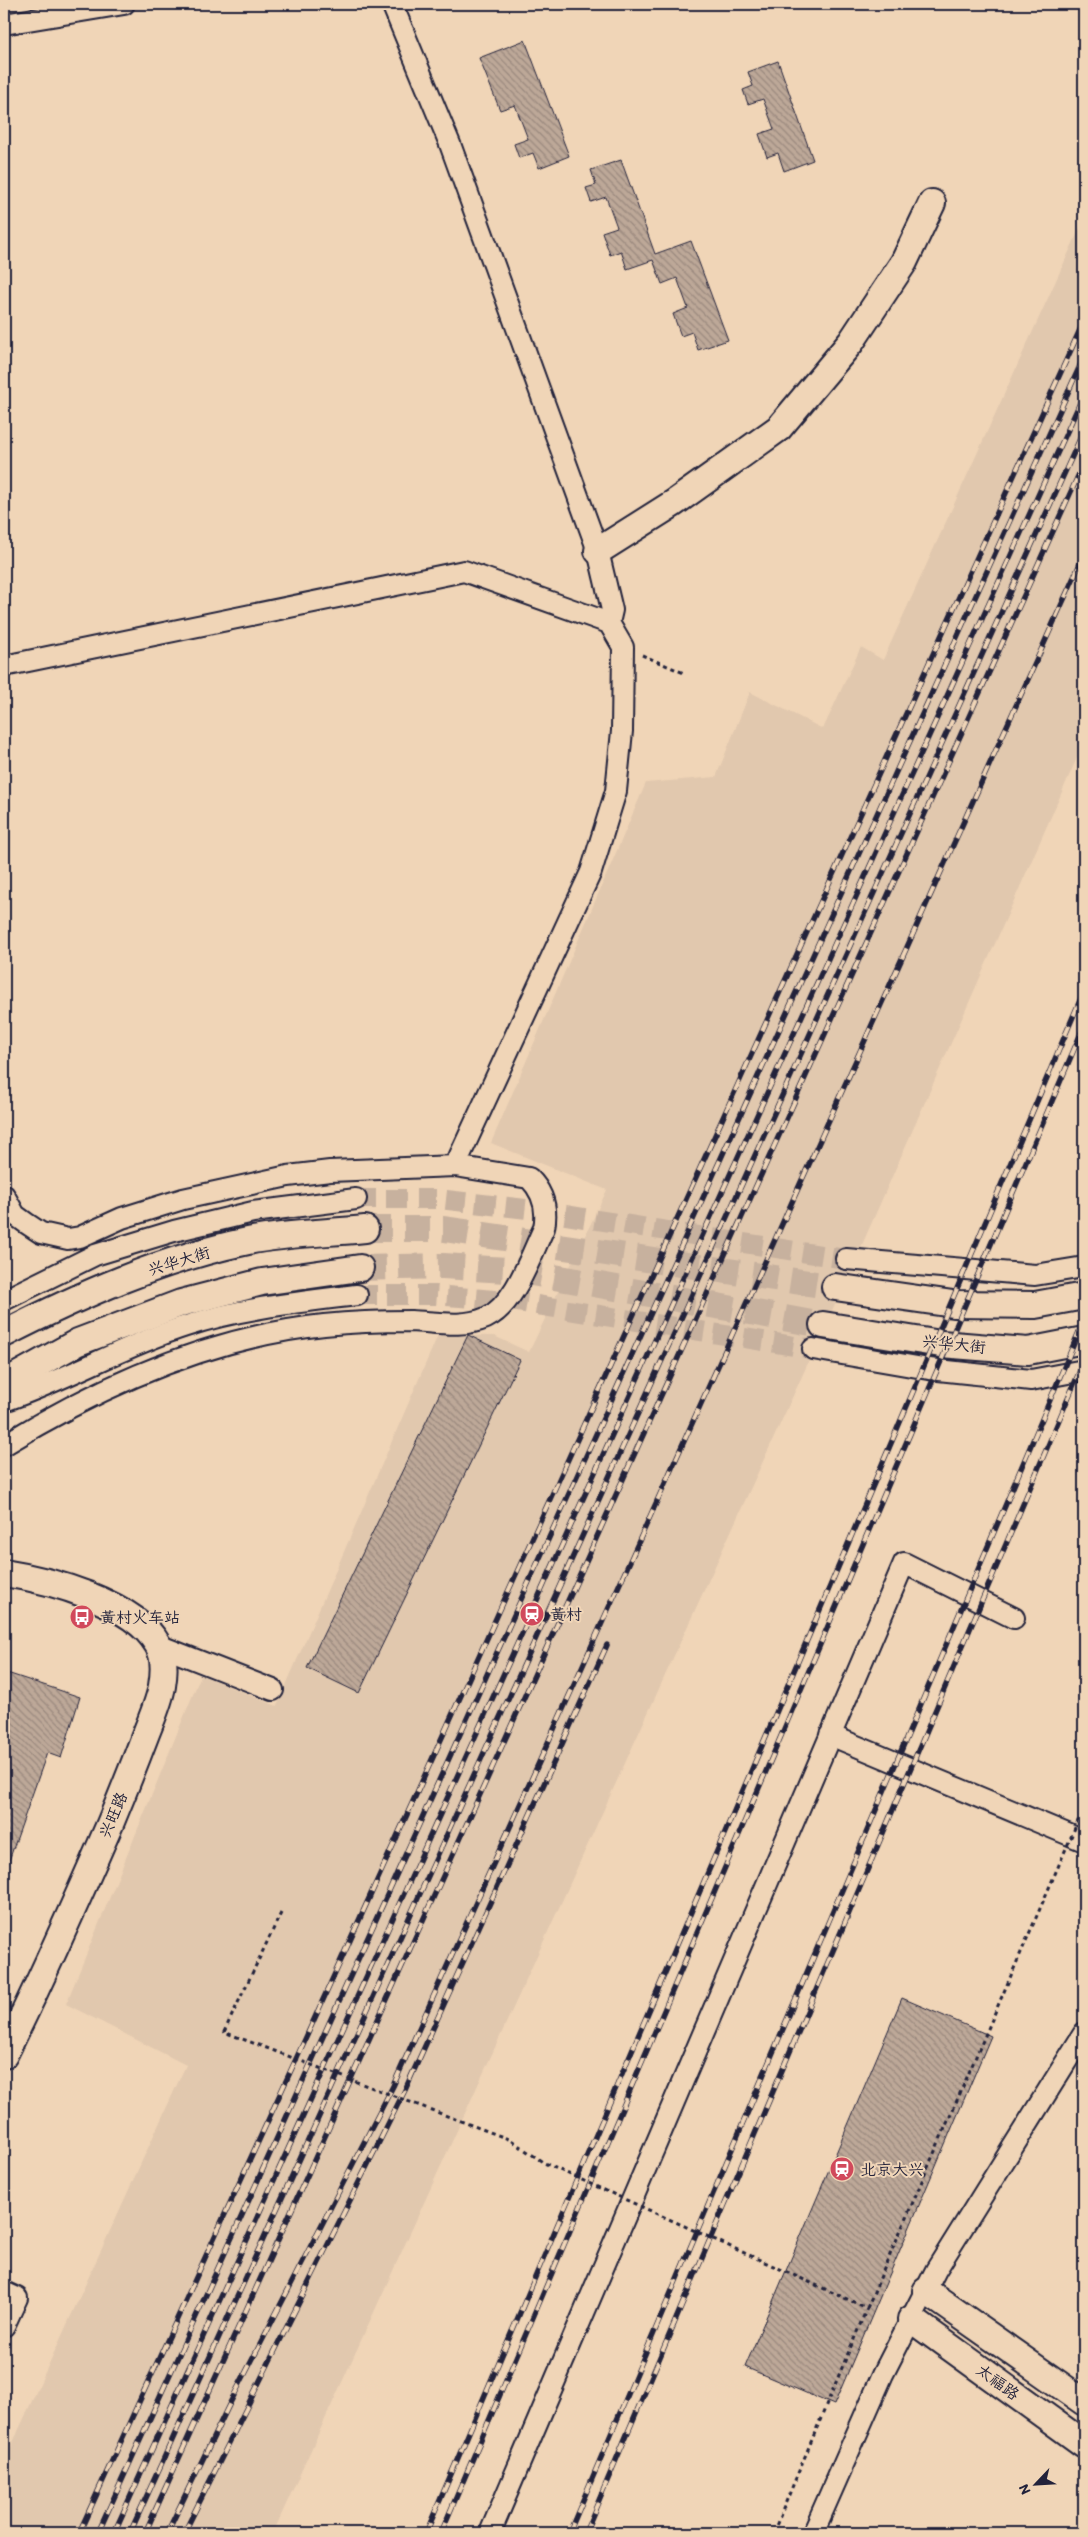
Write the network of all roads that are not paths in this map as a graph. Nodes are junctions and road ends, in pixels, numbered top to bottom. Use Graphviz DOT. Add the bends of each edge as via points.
graph roads {
  1 [pos="124,4"];
  2 [pos="392,4"];
  3 [pos="4,24"];
  4 [pos="932,202"];
  5 [pos="598,551"];
  6 [pos="609,623"];
  7 [pos="4,666"];
  8 [pos="455,1166"];
  9 [pos="4,1195"];
  10 [pos="356,1199"];
  11 [pos="366,1230"];
  12 [pos="846,1259"];
  13 [pos="1084,1267"];
  14 [pos="360,1268"];
  15 [pos="836,1288"];
  16 [pos="357,1295"];
  17 [pos="1084,1296"];
  18 [pos="4,1300"];
  19 [pos="823,1325"];
  20 [pos="4,1334"];
  21 [pos="1084,1340"];
  22 [pos="813,1350"];
  23 [pos="1084,1370"];
  24 [pos="4,1383"];
  25 [pos="4,1402"];
  26 [pos="4,1445"];
  27 [pos="4,1573"];
  28 [pos="1014,1618"];
  29 [pos="158,1645"];
  30 [pos="273,1690"];
  31 [pos="830,1735"];
  32 [pos="1084,1841"];
  33 [pos="1084,2033"];
  34 [pos="4,2055"];
  35 [pos="926,2291"];
  36 [pos="4,2292"];
  37 [pos="911,2319"];
  38 [pos="4,2326"];
  39 [pos="1084,2402"];
  40 [pos="1084,2444"];
  41 [pos="490,2533"];
  42 [pos="813,2533"];
  1 -- 3 [label="street"];
  2 -- 5 [label="street" via="450,144"];
  4 -- 5 [label="main road" via="904,262 851,342 779,428 674,503"];
  5 -- 6 [label="street" via="612,610"];
  6 -- 7 [label="street" via="464,571"];
  6 -- 8 [label="street" via="623,647 622,731 616,791 591,872"];
  8 -- 9 [label="street" via="288,1176 183,1199 68,1239 41,1233 26,1223 15,1215"];
  8 -- 26 [label="street" via="529,1178 543,1198 544,1228 503,1307 486,1318 450,1324 388,1321 338,1324 240,1340 133,1378 60,1413"];
  10 -- 18 [label="street" via="253,1212 174,1231 95,1255"];
  11 -- 20 [label="main road, 兴华大街" via="249,1241 164,1263 63,1304"];
  12 -- 13 [label="street" via="1035,1275"];
  14 -- 24 [label="main road" via="262,1282 181,1303 78,1342"];
  15 -- 17 [label="main road" via="953,1304 1035,1306"];
  16 -- 25 [label="street" via="270,1306 186,1326"];
  19 -- 21 [label="main road, 兴华大街" via="941,1344 1028,1351"];
  22 -- 23 [label="street" via="929,1369 1031,1380"];
  27 -- 29 [label="main road" via="42,1579 117,1608 139,1624"];
  28 -- 31 [label="street" via="904,1563"];
  29 -- 30 [label="street"];
  29 -- 34 [label="main road, 兴旺路" via="163,1663 162,1685 154,1713 50,1963"];
  31 -- 32 [label="street"];
  31 -- 41 [label="street"];
  33 -- 35 [label="street"];
  35 -- 37 [label="street"];
  35 -- 39 [label="main road, 太福路"];
  36 -- 38 [label="street" via="17,2298"];
  37 -- 40 [label="main road, 太福路"];
  37 -- 42 [label="street" via="883,2374"];
}
